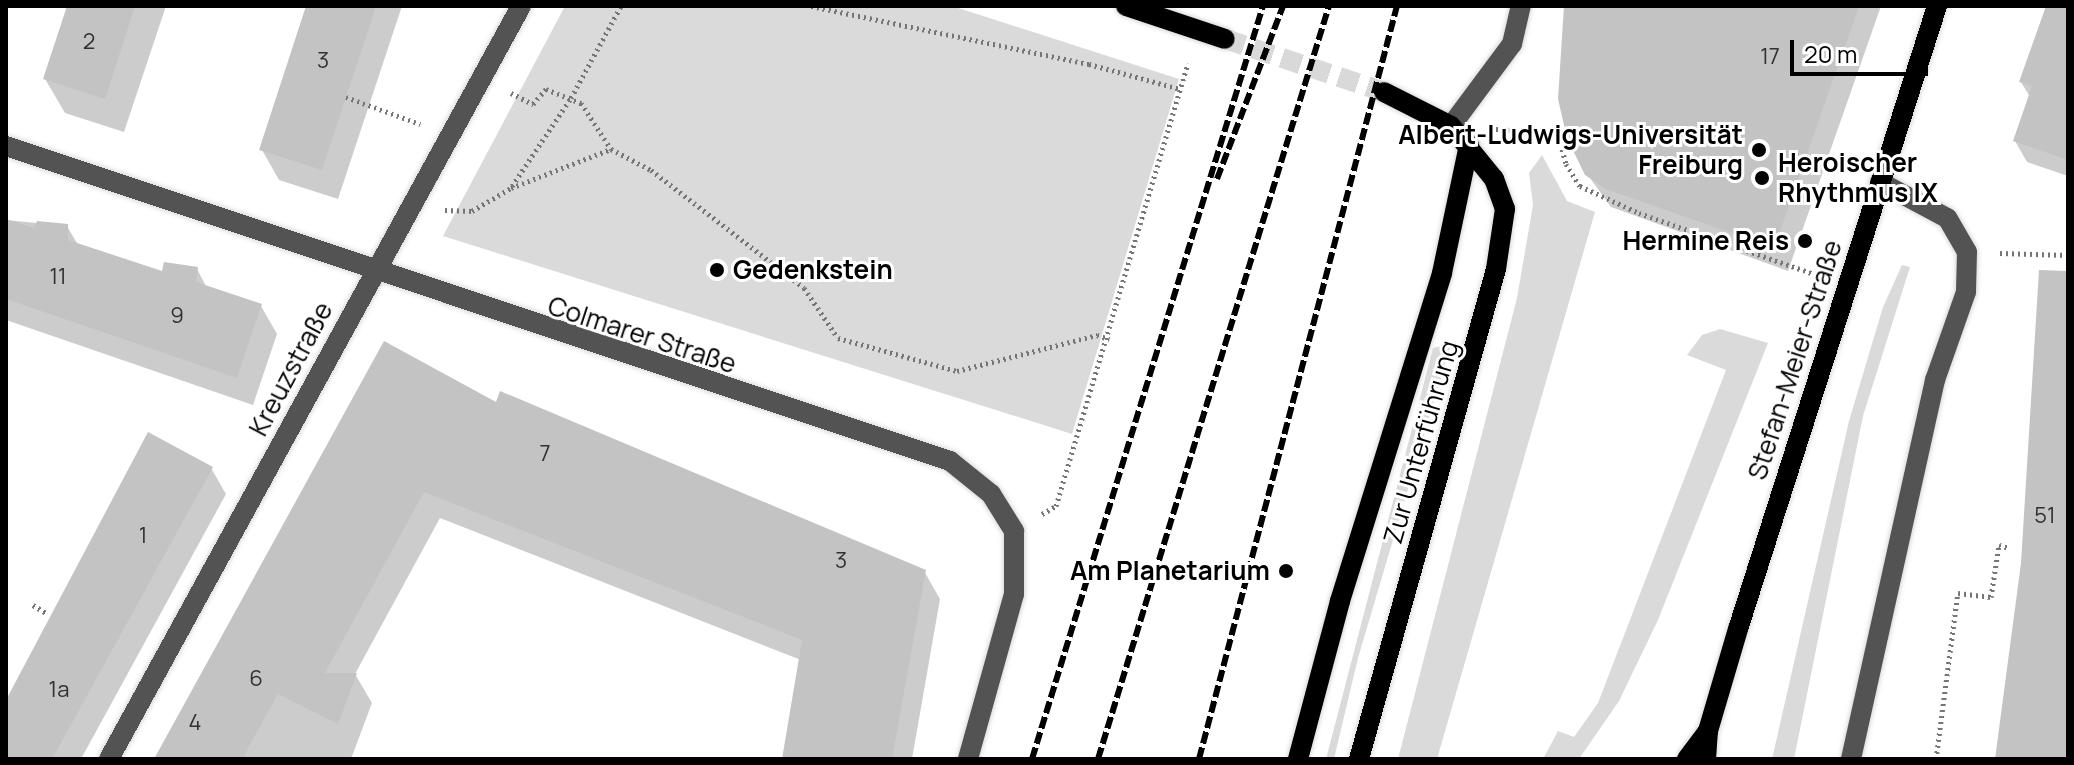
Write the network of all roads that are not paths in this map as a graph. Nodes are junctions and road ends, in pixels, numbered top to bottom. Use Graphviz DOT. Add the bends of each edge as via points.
graph roads {
  1 [pos="521,6"];
  2 [pos="1126,6"];
  3 [pos="1521,6"];
  4 [pos="1937,6"];
  5 [pos="1162,11"];
  6 [pos="1225,39"];
  7 [pos="1384,92"];
  8 [pos="1451,126"];
  9 [pos="1469,145"];
  10 [pos="6,146"];
  11 [pos="1880,182"];
  12 [pos="373,272"];
  13 [pos="1708,731"];
  14 [pos="109,759"];
  15 [pos="968,759"];
  16 [pos="1298,759"];
  17 [pos="1359,759"];
  18 [pos="1687,759"];
  19 [pos="1706,759"];
  20 [pos="1851,759"];
  1 -- 12 [label="street, Kreuzstraße"];
  2 -- 5 [label="main road"];
  3 -- 8 [label="street" via="1512,44"];
  4 -- 11 [label="main road, Stefan-Meier-Straße"];
  5 -- 6 [label="main road"];
  7 -- 8 [label="main road, Zur Unterführung"];
  8 -- 9 [label="main road, Zur Unterführung"];
  9 -- 16 [label="main road, Zur Unterführung" via="1442,273 1340,601"];
  9 -- 17 [label="main road, Zur Unterführung" via="1494,179 1505,209 1502,239"];
  10 -- 12 [label="street, Colmarer Straße"];
  11 -- 13 [label="main road, Stefan-Meier-Straße"];
  11 -- 20 [label="street" via="1947,218 1967,252 1966,292 1935,380"];
  12 -- 14 [label="street, Kreuzstraße"];
  12 -- 15 [label="street, Colmarer Straße" via="950,461 991,494 1014,531 1014,594"];
  13 -- 18 [label="main road, Stefan-Meier-Straße"];
  13 -- 19 [label="main road, Stefan-Meier-Straße"];
}
